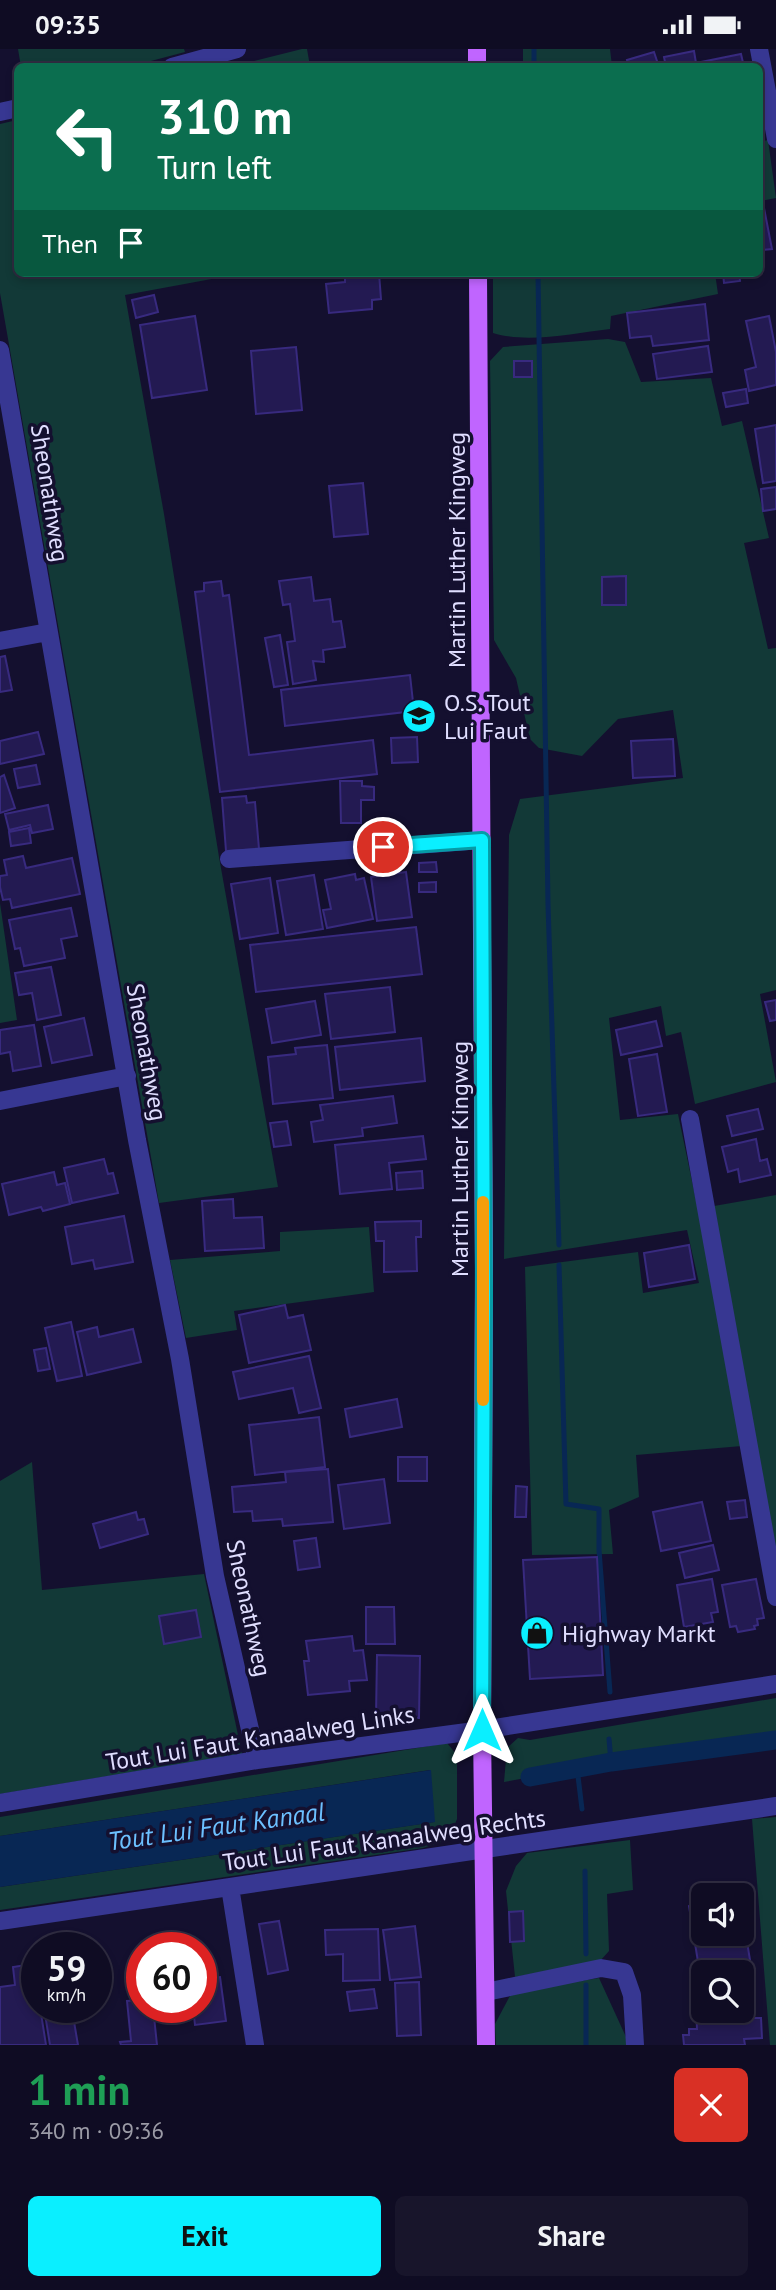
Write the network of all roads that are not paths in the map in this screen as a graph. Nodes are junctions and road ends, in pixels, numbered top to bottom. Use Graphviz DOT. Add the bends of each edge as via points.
graph roads {
  1 [pos="237,49"];
  2 [pos="186,63"];
  3 [pos="763,70"];
  4 [pos="776,139"];
  5 [pos="478,277"];
  6 [pos="0,350"];
  7 [pos="48,632"];
  8 [pos="0,641"];
  9 [pos="482,840"];
  10 [pos="229,859"];
  11 [pos="127,1076"];
  12 [pos="0,1101"];
  13 [pos="690,1119"];
  14 [pos="776,1597"];
  15 [pos="776,1684"];
  16 [pos="482,1730"];
  17 [pos="257,1760"];
  18 [pos="0,1803"];
  19 [pos="776,1807"];
  20 [pos="483,1850"];
  21 [pos="230,1887"];
  22 [pos="0,1921"];
  23 [pos="486,1992"];
  24 [pos="255,2045"];
  25 [pos="486,2045"];
  26 [pos="635,2045"];
  1 -- 2 [label="street"];
  3 -- 4 [label="street"];
  5 -- 9 [label="main road, Martin Luther Kingweg"];
  6 -- 7 [label="street, Sheonathweg"];
  7 -- 8 [label="street"];
  7 -- 11 [label="street, Sheonathweg"];
  9 -- 10 [label="street"];
  9 -- 16 [label="main road, Martin Luther Kingweg"];
  11 -- 12 [label="street"];
  11 -- 17 [label="street, Sheonathweg" via="215,1576"];
  13 -- 14 [label="street"];
  15 -- 16 [label="street, Tout Lui Faut Kanaalweg Links"];
  16 -- 17 [label="street, Tout Lui Faut Kanaalweg Links"];
  16 -- 20 [label="main road, Martin Luther Kingweg"];
  17 -- 18 [label="street, Tout Lui Faut Kanaalweg Links"];
  19 -- 20 [label="street, Tout Lui Faut Kanaalweg Rechts"];
  20 -- 21 [label="street, Tout Lui Faut Kanaalweg Rechts"];
  20 -- 23 [label="main road, Martin Luther Kingweg"];
  21 -- 22 [label="street, Tout Lui Faut Kanaalweg Rechts"];
  21 -- 24 [label="street"];
  23 -- 25 [label="main road, Martin Luther Kingweg"];
  23 -- 26 [label="street" via="601,1968 624,1972 632,1995"];
}
